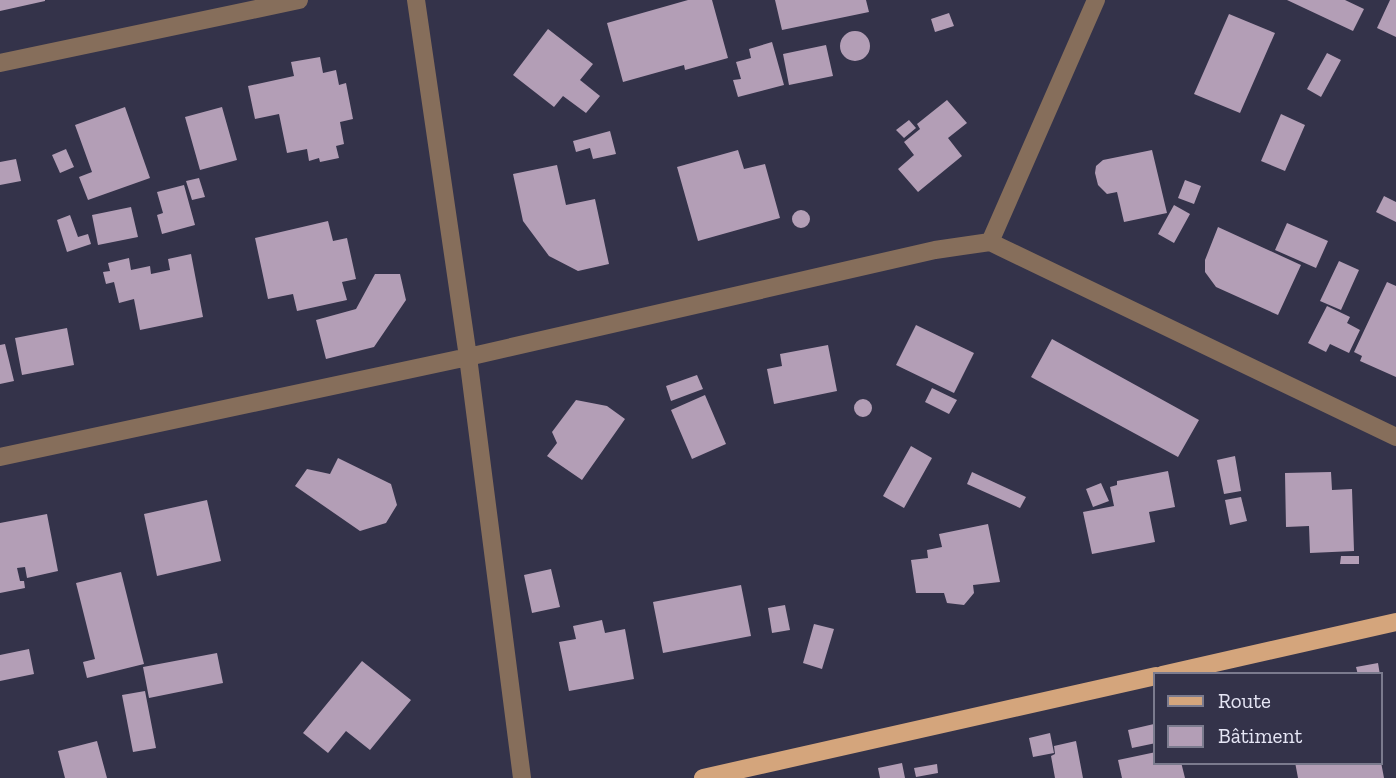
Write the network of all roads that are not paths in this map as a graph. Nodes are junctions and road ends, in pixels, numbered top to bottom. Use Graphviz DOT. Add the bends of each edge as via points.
graph roads {
  1 [pos="299,0"];
  2 [pos="416,0"];
  3 [pos="1096,0"];
  4 [pos="0,63"];
  5 [pos="990,242"];
  6 [pos="468,357"];
  7 [pos="1396,437"];
  8 [pos="0,457"];
  9 [pos="1396,622"];
  10 [pos="1171,673"];
  11 [pos="1154,676"];
  12 [pos="522,778"];
  13 [pos="703,778"];
  1 -- 4 [label="street"];
  2 -- 6 [label="street"];
  3 -- 5 [label="street"];
  5 -- 6 [label="street" via="935,250"];
  5 -- 7 [label="street"];
  6 -- 8 [label="street"];
  6 -- 12 [label="street"];
  9 -- 10 [label="main road"];
  11 -- 13 [label="main road"];
}
